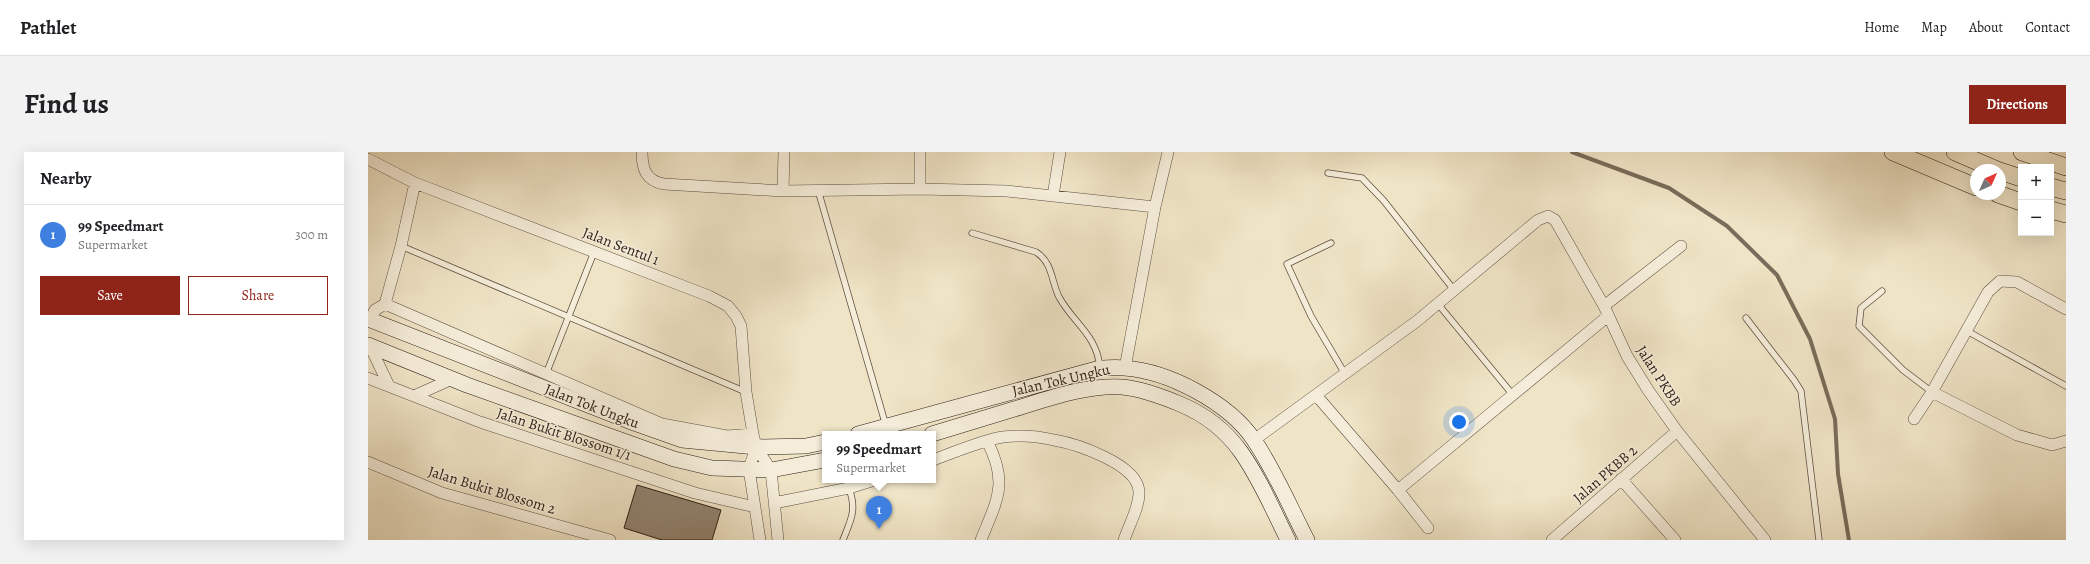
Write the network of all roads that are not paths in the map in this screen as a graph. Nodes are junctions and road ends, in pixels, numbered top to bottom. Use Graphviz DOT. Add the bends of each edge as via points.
graph roads {
  1 [pos="642,152"];
  2 [pos="784,152"];
  3 [pos="920,152"];
  4 [pos="1060,152"];
  5 [pos="1168,152"];
  6 [pos="1893,152"];
  7 [pos="1955,152"];
  8 [pos="2022,152"];
  9 [pos="368,159"];
  10 [pos="1983,164"];
  11 [pos="2066,166"];
  12 [pos="1328,173"];
  13 [pos="2006,173"];
  14 [pos="2018,177"];
  15 [pos="415,183"];
  16 [pos="1970,185"];
  17 [pos="920,188"];
  18 [pos="2054,188"];
  19 [pos="818,190"];
  20 [pos="783,191"];
  21 [pos="2066,191"];
  22 [pos="1053,196"];
  23 [pos="2006,197"];
  24 [pos="2018,201"];
  25 [pos="1155,207"];
  26 [pos="2054,211"];
  27 [pos="2066,214"];
  28 [pos="972,233"];
  29 [pos="1331,243"];
  30 [pos="401,246"];
  31 [pos="1681,246"];
  32 [pos="594,252"];
  33 [pos="1454,290"];
  34 [pos="1882,291"];
  35 [pos="385,304"];
  36 [pos="1438,304"];
  37 [pos="2066,309"];
  38 [pos="1606,311"];
  39 [pos="568,317"];
  40 [pos="1746,318"];
  41 [pos="369,320"];
  42 [pos="1967,330"];
  43 [pos="369,345"];
  44 [pos="1100,368"];
  45 [pos="1125,368"];
  46 [pos="546,374"];
  47 [pos="1345,374"];
  48 [pos="368,378"];
  49 [pos="452,379"];
  50 [pos="389,386"];
  51 [pos="2066,386"];
  52 [pos="746,392"];
  53 [pos="1932,392"];
  54 [pos="1316,395"];
  55 [pos="1513,395"];
  56 [pos="414,396"];
  57 [pos="1914,419"];
  58 [pos="886,426"];
  59 [pos="868,431"];
  60 [pos="1677,431"];
  61 [pos="936,433"];
  62 [pos="1254,440"];
  63 [pos="754,441"];
  64 [pos="987,441"];
  65 [pos="2066,441"];
  66 [pos="822,443"];
  67 [pos="936,459"];
  68 [pos="822,461"];
  69 [pos="368,462"];
  70 [pos="749,469"];
  71 [pos="771,470"];
  72 [pos="1621,479"];
  73 [pos="865,483"];
  74 [pos="849,488"];
  75 [pos="1398,490"];
  76 [pos="774,503"];
  77 [pos="755,507"];
  78 [pos="1428,528"];
  79 [pos="610,540"];
  80 [pos="760,540"];
  81 [pos="778,540"];
  82 [pos="843,540"];
  83 [pos="980,540"];
  84 [pos="1124,540"];
  85 [pos="1288,540"];
  86 [pos="1307,540"];
  87 [pos="1552,540"];
  88 [pos="1675,540"];
  89 [pos="1765,540"];
  90 [pos="1819,540"];
  1 -- 20 [label="street" via="644,171 656,183"];
  2 -- 20 [label="street"];
  3 -- 17 [label="street"];
  4 -- 22 [label="street"];
  5 -- 25 [label="street"];
  6 -- 16 [label="main road" via="1902,158"];
  7 -- 10 [label="main road"];
  8 -- 11 [label="main road"];
  9 -- 15 [label="street, Jalan Sentul 1"];
  12 -- 33 [label="lane" via="1362,178 1384,201"];
  13 -- 14 [label="main road"];
  15 -- 30 [label="street"];
  15 -- 32 [label="street, Jalan Sentul 1"];
  17 -- 19 [label="street"];
  17 -- 22 [label="street" via="1007,191"];
  18 -- 21 [label="main road"];
  19 -- 20 [label="street"];
  19 -- 58 [label="lane"];
  22 -- 25 [label="street"];
  23 -- 24 [label="main road"];
  25 -- 45 [label="street"];
  26 -- 27 [label="main road"];
  28 -- 44 [label="lane" via="1042,256 1052,273 1059,297 1096,348"];
  29 -- 47 [label="lane" via="1287,264 1311,316"];
  30 -- 35 [label="street"];
  30 -- 39 [label="lane"];
  31 -- 38 [label="street"];
  32 -- 39 [label="lane"];
  32 -- 52 [label="street, Jalan Sentul 1" via="709,296 728,306 741,326"];
  33 -- 36 [label="street"];
  33 -- 38 [label="street, Jalan PKBB" via="1538,220 1548,216 1555,220"];
  34 -- 53 [label="lane" via="1861,308 1859,326 1903,370"];
  35 -- 41 [label="street" via="375,310"];
  35 -- 46 [label="street"];
  36 -- 47 [label="street"];
  36 -- 55 [label="lane"];
  37 -- 42 [label="street" via="2017,282 2000,281 1988,292"];
  38 -- 55 [label="street"];
  38 -- 60 [label="street, Jalan PKBB" via="1627,356"];
  39 -- 46 [label="lane"];
  39 -- 52 [label="lane"];
  40 -- 90 [label="lane" via="1801,391"];
  41 -- 63 [label="main road, Jalan Tok Ungku" via="682,440"];
  42 -- 51 [label="lane"];
  42 -- 53 [label="street"];
  43 -- 49 [label="main road, Jalan Tok Ungku"];
  43 -- 50 [label="street"];
  44 -- 45 [label="main road, Jalan Tok Ungku"];
  44 -- 58 [label="main road, Jalan Tok Ungku"];
  45 -- 62 [label="main road, Jalan Tok Ungku" via="1156,374 1202,395 1225,410"];
  46 -- 63 [label="street" via="662,424"];
  47 -- 54 [label="street"];
  48 -- 50 [label="street, Jalan Bukit Blossom 1/1"];
  49 -- 56 [label="street"];
  49 -- 70 [label="main road, Jalan Tok Ungku" via="674,459 712,468"];
  50 -- 56 [label="street, Jalan Bukit Blossom 1/1"];
  52 -- 63 [label="street, Jalan Sentul 1"];
  53 -- 57 [label="street"];
  53 -- 65 [label="street" via="2017,435 2052,446"];
  54 -- 62 [label="street"];
  54 -- 75 [label="street"];
  55 -- 75 [label="street"];
  56 -- 77 [label="street, Jalan Bukit Blossom 1/1" via="480,422 687,490"];
  58 -- 59 [label="main road, Jalan Tok Ungku"];
  60 -- 72 [label="street, Jalan PKBB 2"];
  60 -- 89 [label="street, Jalan PKBB"];
  61 -- 85 [label="main road, Jalan Tok Ungku" via="1060,395 1096,388 1121,387 1148,392 1190,408 1227,436 1259,482"];
  62 -- 86 [label="main road, Jalan Tok Ungku"];
  63 -- 66 [label="main road, Jalan Tok Ungku" via="806,446"];
  63 -- 70 [label="street"];
  63 -- 71 [label="street"];
  64 -- 67 [label="street"];
  64 -- 83 [label="street" via="999,469 1000,487 998,498"];
  64 -- 84 [label="street" via="1017,436 1055,440 1100,455 1125,468 1137,481 1139,499"];
  68 -- 71 [label="main road, Jalan Tok Ungku"];
  69 -- 79 [label="street, Jalan Bukit Blossom 2" via="442,493"];
  70 -- 71 [label="main road, Jalan Tok Ungku"];
  70 -- 77 [label="street"];
  71 -- 76 [label="street"];
  72 -- 87 [label="street, Jalan PKBB 2"];
  72 -- 88 [label="street"];
  73 -- 74 [label="street"];
  74 -- 76 [label="street"];
  74 -- 82 [label="lane" via="854,512"];
  75 -- 78 [label="street"];
  76 -- 81 [label="street"];
  77 -- 80 [label="street"];
}
